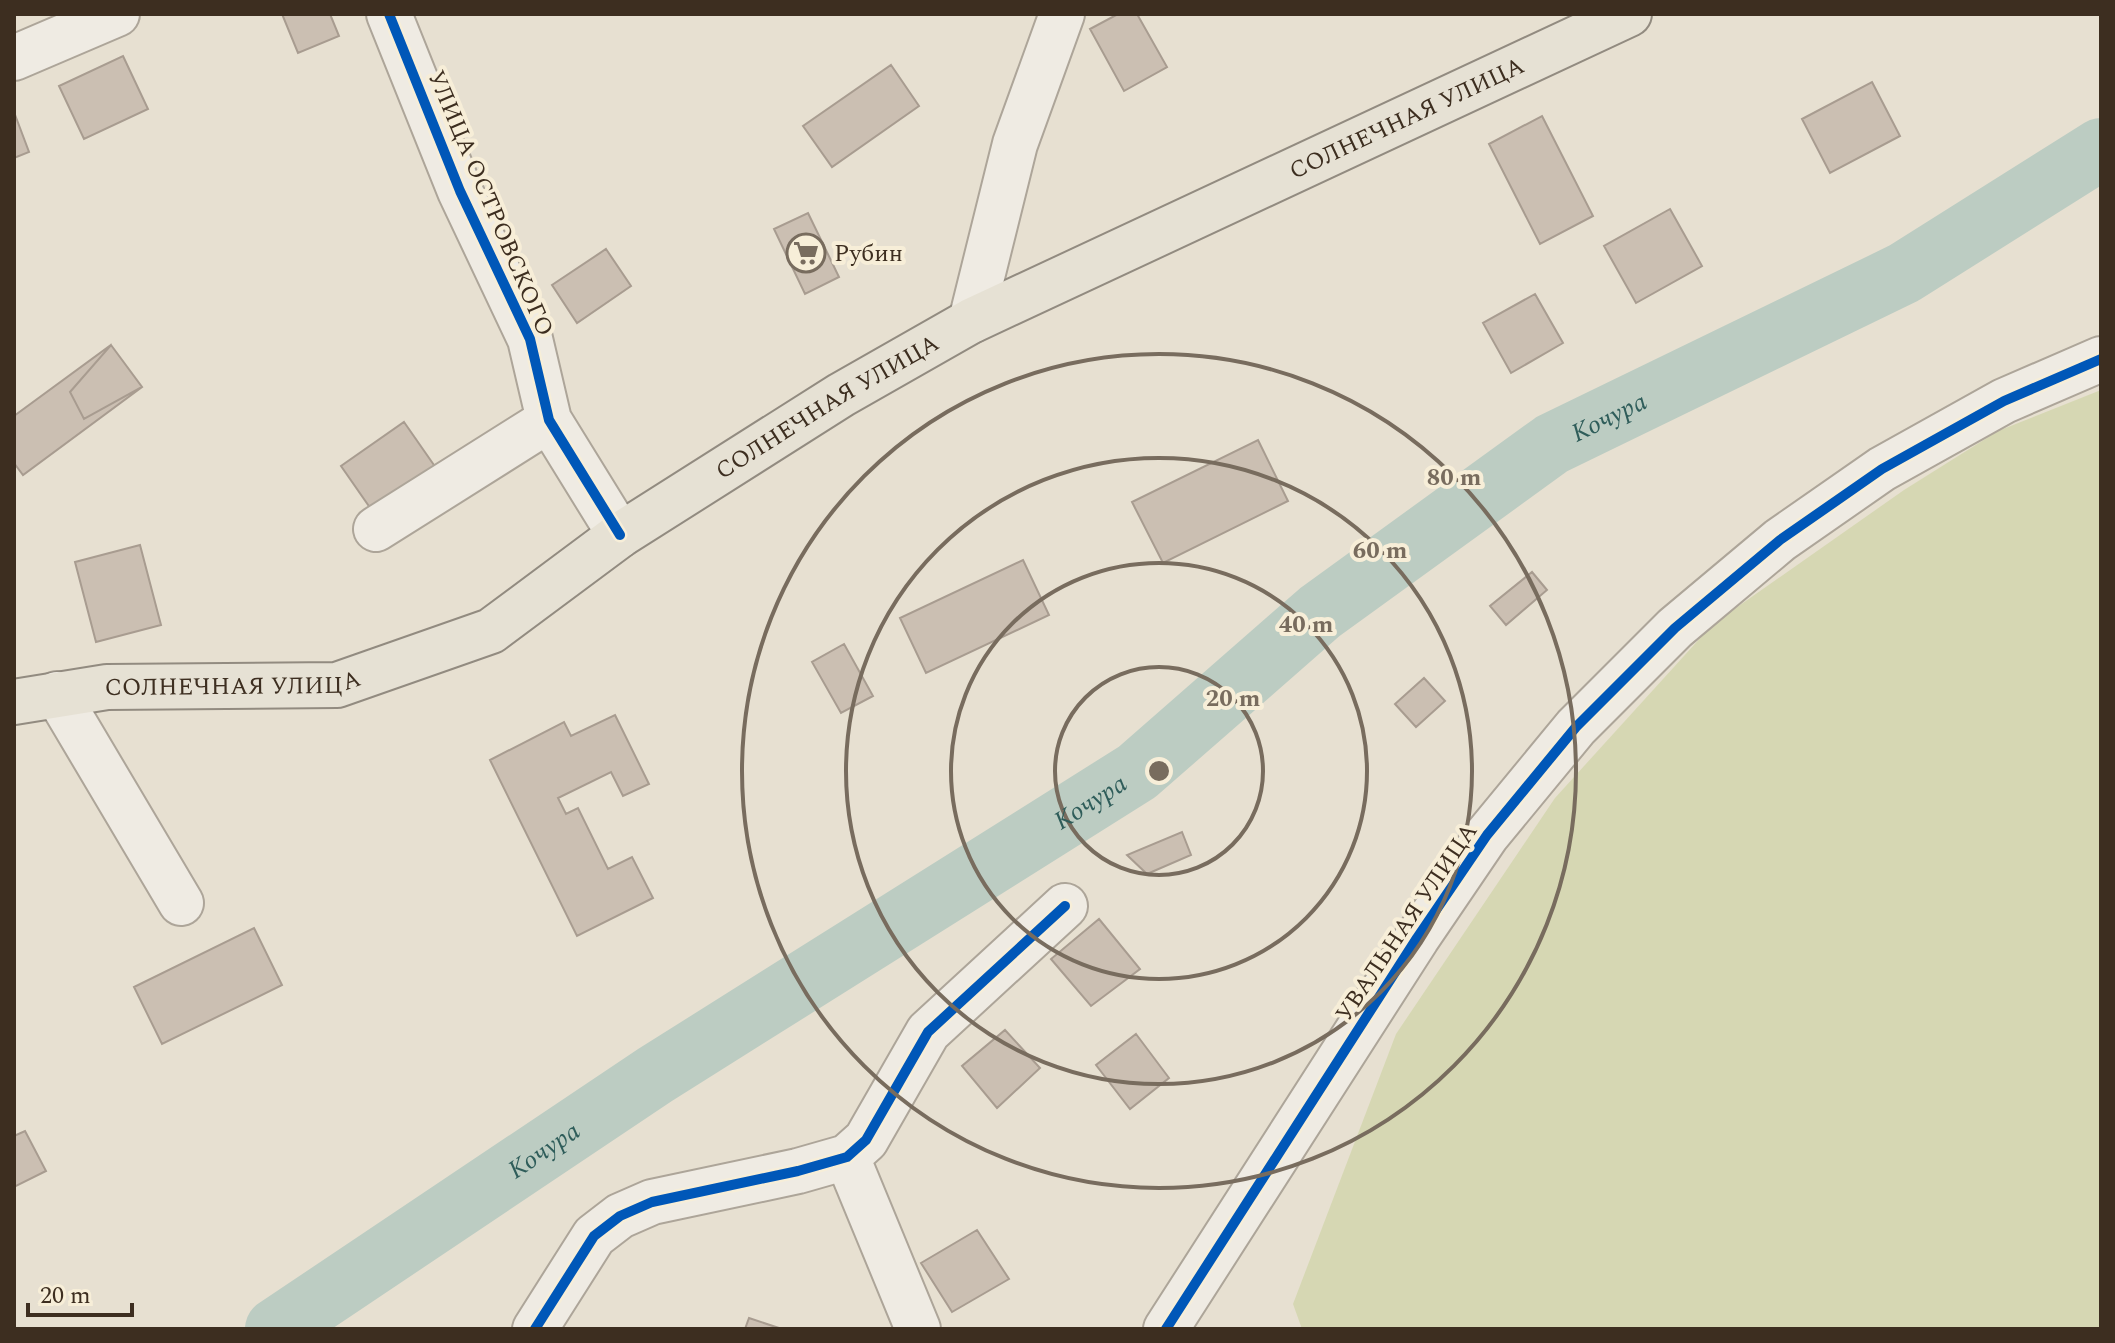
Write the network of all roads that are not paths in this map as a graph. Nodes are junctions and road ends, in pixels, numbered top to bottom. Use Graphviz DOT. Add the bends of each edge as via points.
graph roads {
  1 [pos="117,14"];
  2 [pos="389,14"];
  3 [pos="1062,14"];
  4 [pos="1629,14"];
  5 [pos="14,58"];
  6 [pos="971,321"];
  7 [pos="2101,359"];
  8 [pos="549,420"];
  9 [pos="376,529"];
  10 [pos="620,535"];
  11 [pos="57,694"];
  12 [pos="14,702"];
  13 [pos="181,903"];
  14 [pos="1065,906"];
  15 [pos="847,1157"];
  16 [pos="535,1329"];
  17 [pos="918,1329"];
  18 [pos="1166,1329"];
  1 -- 5 [label="street"];
  2 -- 8 [label="street, УЛИЦА ОСТРОВСКОГО" via="460,191 530,339"];
  3 -- 6 [label="street" via="1015,144"];
  4 -- 6 [label="main road, СОЛНЕЧНАЯ УЛИЦА"];
  6 -- 10 [label="main road, СОЛНЕЧНАЯ УЛИЦА" via="841,395"];
  7 -- 18 [label="street, УВАЛЬНАЯ УЛИЦА" via="2004,401 1896,461 1793,531 1675,628 1576,727 1487,835"];
  8 -- 9 [label="street"];
  8 -- 10 [label="street, УЛИЦА ОСТРОВСКОГО"];
  10 -- 11 [label="main road, СОЛНЕЧНАЯ УЛИЦА" via="491,631 337,685 107,687"];
  11 -- 12 [label="main road, СОЛНЕЧНАЯ УЛИЦА"];
  11 -- 13 [label="street"];
  14 -- 15 [label="street" via="928,1032 866,1140"];
  15 -- 16 [label="street" via="652,1202 620,1216 594,1236"];
  15 -- 17 [label="street"];
}
